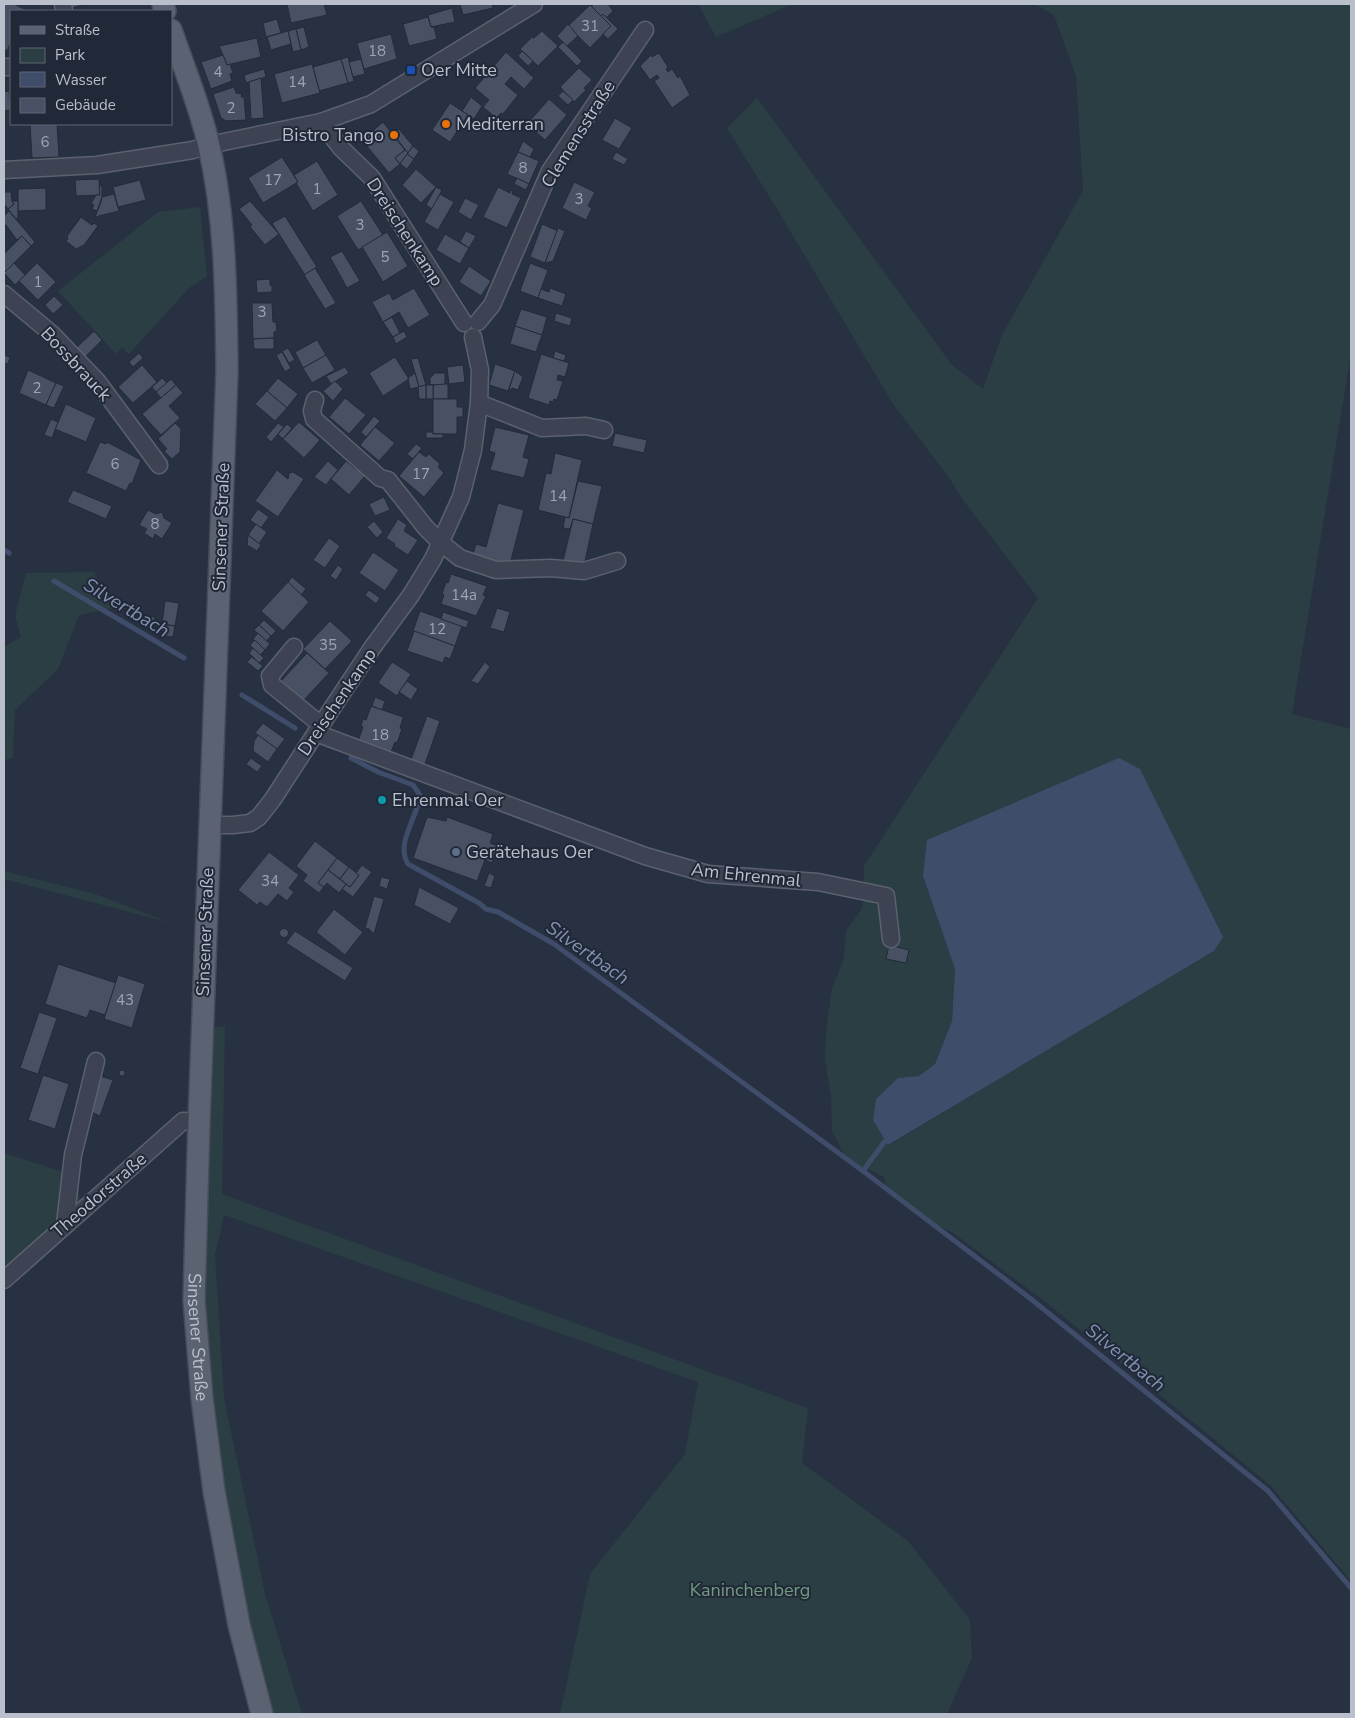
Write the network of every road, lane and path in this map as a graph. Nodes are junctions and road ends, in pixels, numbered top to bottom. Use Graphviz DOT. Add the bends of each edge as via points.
graph roads {
  1 [pos="534,4"];
  2 [pos="645,30"];
  3 [pos="172,33"];
  4 [pos="321,122"];
  5 [pos="209,145"];
  6 [pos="4,170"];
  7 [pos="4,294"];
  8 [pos="472,328"];
  9 [pos="315,400"];
  10 [pos="479,403"];
  11 [pos="604,430"];
  12 [pos="159,465"];
  13 [pos="441,543"];
  14 [pos="617,562"];
  15 [pos="294,647"];
  16 [pos="318,729"];
  17 [pos="209,825"];
  18 [pos="891,939"];
  19 [pos="96,1061"];
  20 [pos="198,1122"];
  21 [pos="65,1224"];
  22 [pos="4,1280"];
  23 [pos="262,1714"];
  1 -- 4 [label="street" via="371,104"];
  2 -- 8 [label="street, Clemensstraße" via="550,171 492,305"];
  3 -- 5 [label="main road, Sinsener Straße"];
  4 -- 5 [label="street"];
  4 -- 8 [label="street, Dreischenkamp" via="341,148 372,178"];
  5 -- 6 [label="street" via="97,165"];
  5 -- 17 [label="main road, Sinsener Straße" via="225,257 227,370"];
  7 -- 12 [label="street, Bossbrauck" via="52,334 97,381"];
  8 -- 10 [label="street, Dreischenkamp" via="480,370"];
  9 -- 13 [label="street" via="314,419 380,478 388,480"];
  10 -- 11 [label="street" via="542,428 586,426"];
  10 -- 13 [label="street, Dreischenkamp" via="473,450 461,496"];
  13 -- 14 [label="street" via="460,558 496,570 551,568 584,571"];
  13 -- 16 [label="street, Dreischenkamp" via="427,571"];
  15 -- 16 [label="street" via="270,676 272,685"];
  16 -- 17 [label="street, Dreischenkamp" via="259,817 250,823"];
  16 -- 18 [label="street, Am Ehrenmal" via="677,867 708,874 818,882 886,896"];
  17 -- 20 [label="main road, Sinsener Straße"];
  19 -- 21 [label="street" via="73,1155"];
  20 -- 21 [label="street, Theodorstraße" via="182,1121"];
  20 -- 23 [label="main road, Sinsener Straße" via="194,1300 202,1398 214,1491 239,1625"];
  21 -- 22 [label="street, Theodorstraße"];
}
